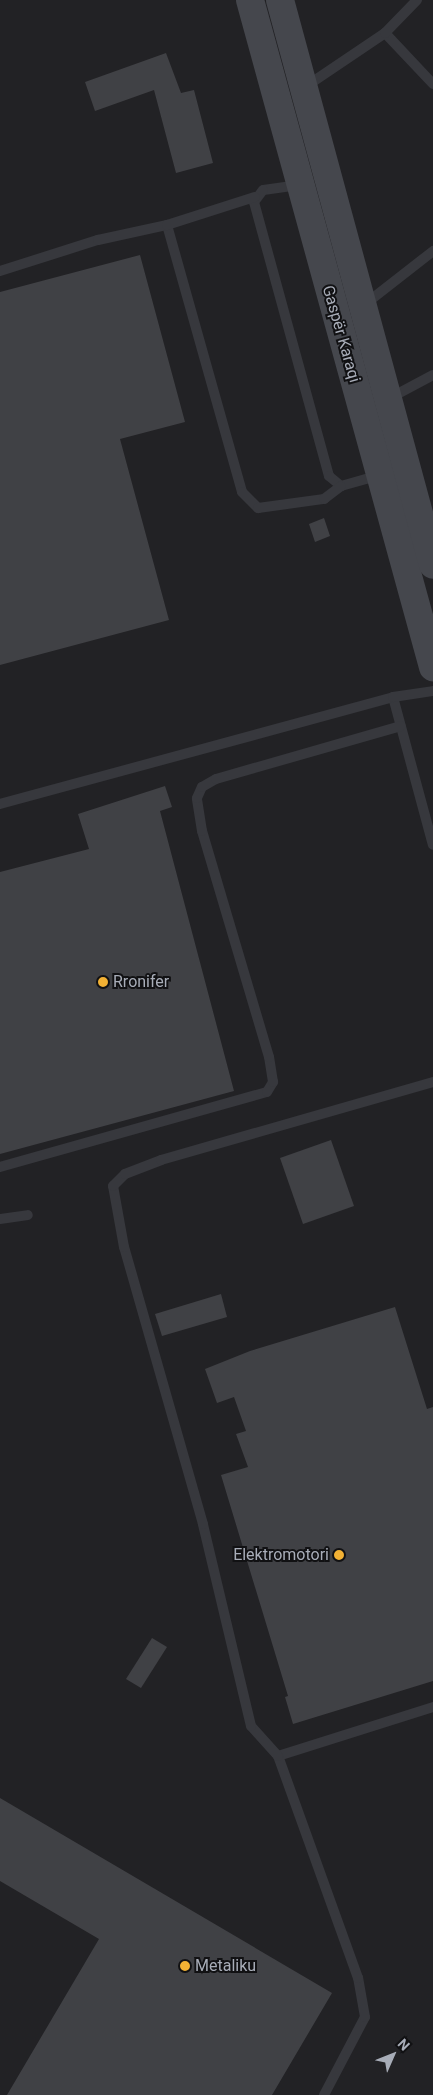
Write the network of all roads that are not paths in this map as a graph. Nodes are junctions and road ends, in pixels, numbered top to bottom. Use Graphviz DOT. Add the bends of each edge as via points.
graph roads {
  1 [pos="250,0"];
  2 [pos="280,0"];
  3 [pos="417,0"];
  4 [pos="385,33"];
  5 [pos="433,84"];
  6 [pos="304,87"];
  7 [pos="299,185"];
  8 [pos="255,197"];
  9 [pos="167,225"];
  10 [pos="433,251"];
  11 [pos="0,271"];
  12 [pos="361,307"];
  13 [pos="433,375"];
  14 [pos="387,399"];
  15 [pos="380,475"];
  16 [pos="341,486"];
  17 [pos="433,565"];
  18 [pos="433,668"];
  19 [pos="433,691"];
  20 [pos="393,697"];
  21 [pos="401,726"];
  22 [pos="0,804"];
  23 [pos="433,845"];
  24 [pos="433,1082"];
  25 [pos="0,1167"];
  26 [pos="28,1215"];
  27 [pos="0,1219"];
  28 [pos="433,1707"];
  29 [pos="278,1756"];
  30 [pos="324,2095"];
  1 -- 7 [label="main road, Gaspër Karaqi"];
  2 -- 6 [label="main road, Gaspër Karaqi"];
  3 -- 4 [label="lane"];
  4 -- 5 [label="lane"];
  4 -- 6 [label="lane"];
  6 -- 12 [label="main road, Gaspër Karaqi"];
  7 -- 8 [label="lane" via="263,190"];
  7 -- 15 [label="main road, Gaspër Karaqi"];
  8 -- 9 [label="lane"];
  8 -- 16 [label="lane" via="255,207 329,476"];
  9 -- 11 [label="lane" via="98,240"];
  9 -- 16 [label="lane" via="242,492 258,508 324,499"];
  10 -- 12 [label="lane"];
  12 -- 14 [label="main road, Gaspër Karaqi"];
  13 -- 14 [label="lane"];
  14 -- 17 [label="main road, Gaspër Karaqi"];
  15 -- 16 [label="lane"];
  15 -- 18 [label="main road, Gaspër Karaqi"];
  19 -- 20 [label="lane"];
  20 -- 21 [label="lane"];
  20 -- 22 [label="lane"];
  21 -- 23 [label="lane"];
  21 -- 25 [label="lane" via="216,779 202,788 197,798 202,831 269,1057 273,1082 267,1092"];
  24 -- 29 [label="lane" via="161,1160 125,1174 113,1186 124,1248 203,1524 251,1726"];
  26 -- 27 [label="lane"];
  28 -- 29 [label="lane"];
  29 -- 30 [label="lane" via="358,1978 364,2017"];
}
